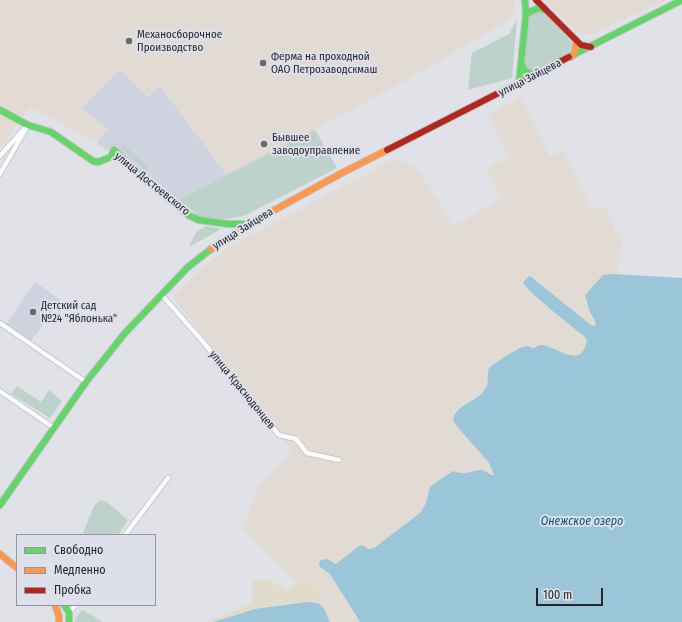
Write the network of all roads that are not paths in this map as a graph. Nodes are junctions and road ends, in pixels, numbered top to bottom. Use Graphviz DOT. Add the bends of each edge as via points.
graph roads {
  1 [pos="525,0"];
  2 [pos="536,0"];
  3 [pos="682,0"];
  4 [pos="546,11"];
  5 [pos="526,14"];
  6 [pos="576,40"];
  7 [pos="592,47"];
  8 [pos="571,57"];
  9 [pos="521,64"];
  10 [pos="535,75"];
  11 [pos="520,83"];
  12 [pos="0,110"];
  13 [pos="28,125"];
  14 [pos="0,156"];
  15 [pos="0,169"];
  16 [pos="0,174"];
  17 [pos="249,224"];
  18 [pos="161,294"];
  19 [pos="0,323"];
  20 [pos="86,382"];
  21 [pos="0,391"];
  22 [pos="54,428"];
  23 [pos="339,460"];
  24 [pos="168,478"];
  25 [pos="0,504"];
  26 [pos="126,534"];
  27 [pos="0,554"];
  28 [pos="16,567"];
  29 [pos="55,606"];
  30 [pos="64,606"];
  31 [pos="75,606"];
  32 [pos="69,617"];
  33 [pos="59,619"];
  1 -- 5 [label="main road"];
  2 -- 4 [label="main road"];
  3 -- 7 [label="main road, улица Зайцева"];
  4 -- 5 [label="main road" via="538,8"];
  4 -- 6 [label="main road"];
  5 -- 9 [label="main road"];
  6 -- 7 [label="main road" via="581,45"];
  6 -- 8 [label="main road" via="575,52"];
  7 -- 8 [label="main road, улица Зайцева"];
  8 -- 10 [label="main road, улица Зайцева"];
  9 -- 10 [label="main road" via="525,72"];
  9 -- 11 [label="main road"];
  10 -- 11 [label="main road, улица Зайцева"];
  11 -- 17 [label="main road, улица Зайцева" via="340,174"];
  12 -- 13 [label="main road, улица Достоевского"];
  13 -- 14 [label="street"];
  13 -- 16 [label="street"];
  13 -- 17 [label="main road, улица Достоевского" via="50,132 93,161 98,162 111,157 114,150 188,215 199,220"];
  15 -- 16 [label="street"];
  17 -- 18 [label="main road, улица Зайцева" via="209,250"];
  18 -- 20 [label="main road, улица Зайцева" via="125,333"];
  18 -- 23 [label="street, улица Краснодонцев" via="279,435 296,439 307,453"];
  19 -- 20 [label="street"];
  20 -- 22 [label="main road, улица Зайцева"];
  21 -- 22 [label="street"];
  22 -- 25 [label="main road, улица Зайцева"];
  24 -- 26 [label="street"];
  27 -- 28 [label="main road"];
  29 -- 33 [label="main road"];
  30 -- 32 [label="main road"];
  31 -- 32 [label="street"];
  32 -- 33 [label="main road" via="63,611"];
}
